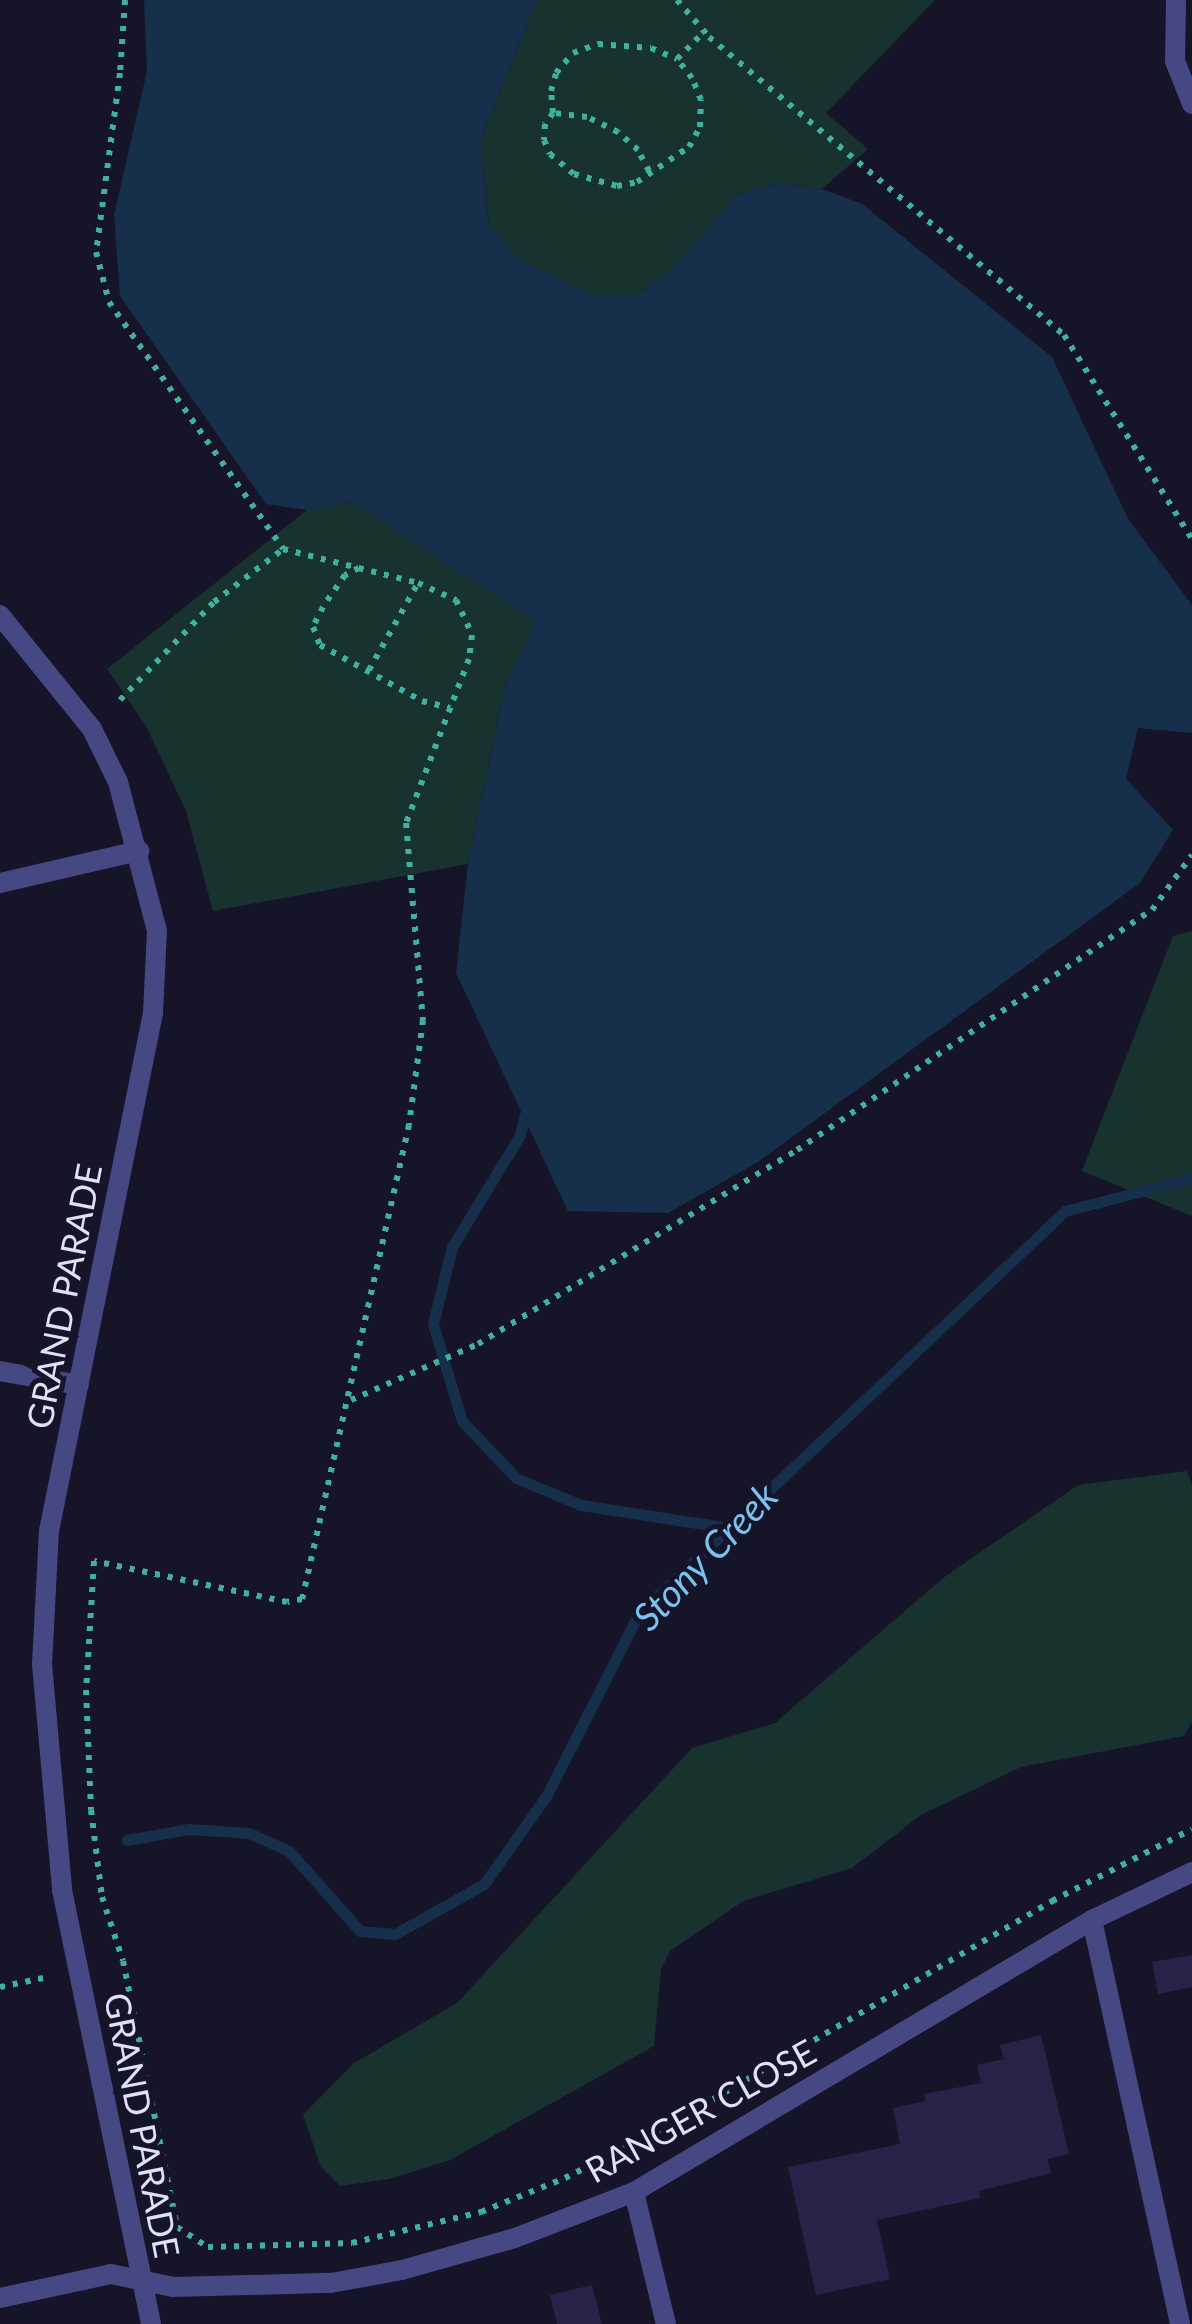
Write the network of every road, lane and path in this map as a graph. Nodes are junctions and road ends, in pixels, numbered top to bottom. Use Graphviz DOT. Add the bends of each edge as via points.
graph roads {
  1 [pos="125,0"];
  2 [pos="677,0"];
  3 [pos="1176,0"];
  4 [pos="704,32"];
  5 [pos="676,59"];
  6 [pos="1192,104"];
  7 [pos="553,113"];
  8 [pos="649,171"];
  9 [pos="1192,539"];
  10 [pos="283,549"];
  11 [pos="360,568"];
  12 [pos="418,583"];
  13 [pos="0,615"];
  14 [pos="369,670"];
  15 [pos="120,700"];
  16 [pos="450,708"];
  17 [pos="139,851"];
  18 [pos="1192,856"];
  19 [pos="0,883"];
  20 [pos="0,1371"];
  21 [pos="79,1385"];
  22 [pos="350,1401"];
  23 [pos="1192,1829"];
  24 [pos="1192,1872"];
  25 [pos="1092,1920"];
  26 [pos="43,1978"];
  27 [pos="0,1987"];
  28 [pos="634,2192"];
  29 [pos="140,2280"];
  30 [pos="0,2298"];
  31 [pos="151,2324"];
  32 [pos="666,2324"];
  33 [pos="1180,2324"];
  1 -- 10 [label="path" via="96,252 109,302"];
  2 -- 4 [label="path"];
  3 -- 6 [label="street" via="1174,61"];
  4 -- 5 [label="path"];
  4 -- 9 [label="path" via="1064,335"];
  5 -- 7 [label="path" via="628,44 572,53 550,91"];
  5 -- 8 [label="path" via="701,100 700,127 689,148"];
  7 -- 8 [label="path" via="587,117 618,132"];
  7 -- 8 [label="path" via="544,140 574,174 617,186"];
  10 -- 11 [label="path"];
  10 -- 15 [label="path" via="214,602"];
  11 -- 12 [label="path"];
  11 -- 14 [label="path" via="346,575 313,627 320,645"];
  12 -- 14 [label="path"];
  12 -- 16 [label="path" via="456,600 472,635"];
  13 -- 17 [label="street, GRAND PARADE" via="92,729 118,782"];
  14 -- 16 [label="path" via="422,701"];
  16 -- 22 [label="path" via="406,823 422,1020 409,1125"];
  17 -- 19 [label="street"];
  17 -- 21 [label="street, GRAND PARADE" via="157,931 152,1013"];
  18 -- 22 [label="path" via="1152,910 797,1150 478,1344"];
  20 -- 21 [label="street"];
  21 -- 29 [label="street, GRAND PARADE" via="49,1531 42,1664 62,1890"];
  22 -- 23 [label="path" via="302,1598 286,1602 94,1561 86,1690 102,1897 123,1961 177,2226 208,2246 352,2243 481,2212 565,2178 657,2132 1128,1858"];
  24 -- 25 [label="street, RANGER CLOSE"];
  25 -- 28 [label="street, RANGER CLOSE"];
  25 -- 33 [label="street"];
  26 -- 27 [label="path"];
  28 -- 29 [label="street, RANGER CLOSE" via="514,2238 331,2283 174,2286"];
  28 -- 32 [label="street"];
  29 -- 30 [label="street, RANGER CLOSE" via="111,2274"];
  29 -- 31 [label="street, GRAND PARADE"];
}
